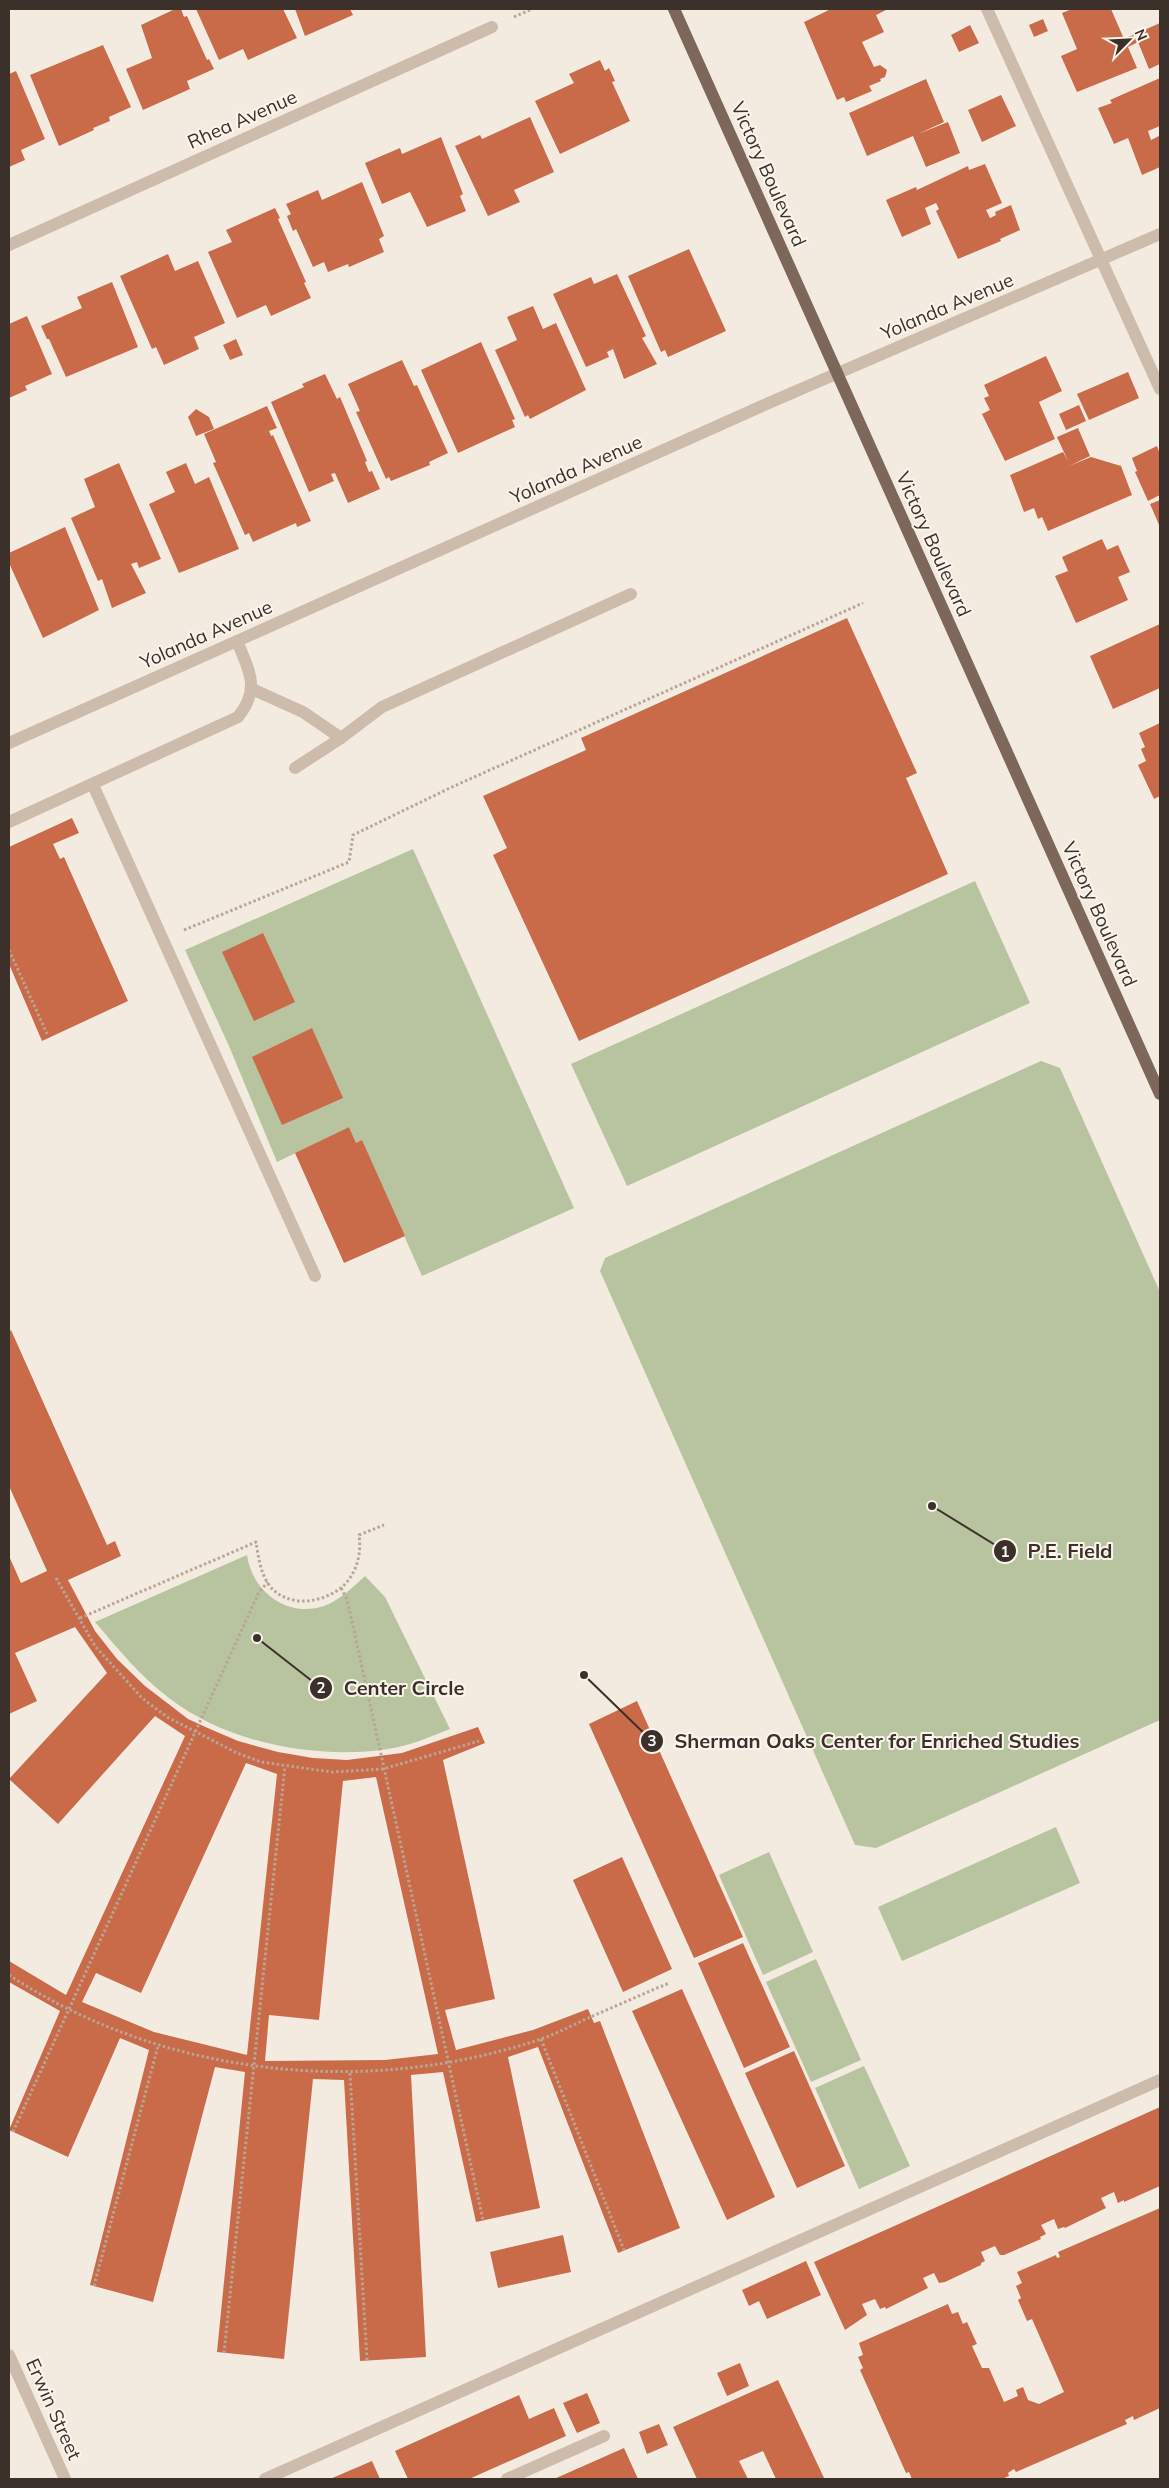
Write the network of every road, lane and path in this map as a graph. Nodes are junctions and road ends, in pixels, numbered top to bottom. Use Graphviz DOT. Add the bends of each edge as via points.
graph roads {
  1 [pos="674,9"];
  2 [pos="987,9"];
  3 [pos="492,27"];
  4 [pos="1160,234"];
  5 [pos="9,245"];
  6 [pos="1101,260"];
  7 [pos="837,374"];
  8 [pos="1160,388"];
  9 [pos="631,594"];
  10 [pos="863,603"];
  11 [pos="237,641"];
  12 [pos="252,689"];
  13 [pos="340,738"];
  14 [pos="9,743"];
  15 [pos="295,768"];
  16 [pos="93,785"];
  17 [pos="9,822"];
  18 [pos="163,939"];
  19 [pos="9,950"];
  20 [pos="48,1036"];
  21 [pos="1160,1094"];
  22 [pos="316,1276"];
  23 [pos="384,1524"];
  24 [pos="56,1578"];
  25 [pos="268,1582"];
  26 [pos="341,1588"];
  27 [pos="80,1618"];
  28 [pos="196,1731"];
  29 [pos="479,1741"];
  30 [pos="285,1766"];
  31 [pos="383,1770"];
  32 [pos="9,1975"];
  33 [pos="669,1983"];
  34 [pos="69,2010"];
  35 [pos="541,2039"];
  36 [pos="158,2046"];
  37 [pos="449,2062"];
  38 [pos="254,2066"];
  39 [pos="350,2073"];
  40 [pos="1160,2080"];
  41 [pos="13,2132"];
  42 [pos="482,2220"];
  43 [pos="624,2250"];
  44 [pos="94,2286"];
  45 [pos="224,2353"];
  46 [pos="10,2359"];
  47 [pos="367,2360"];
  48 [pos="604,2436"];
  49 [pos="65,2479"];
  50 [pos="265,2479"];
  51 [pos="507,2479"];
  1 -- 7 [label="main road, Victory Boulevard"];
  2 -- 6 [label="street"];
  3 -- 5 [label="street, Rhea Avenue"];
  4 -- 6 [label="street, Yolanda Avenue"];
  6 -- 7 [label="street, Yolanda Avenue"];
  6 -- 8 [label="street"];
  7 -- 11 [label="street, Yolanda Avenue"];
  7 -- 21 [label="main road, Victory Boulevard"];
  9 -- 13 [label="street" via="382,708"];
  10 -- 18 [label="path" via="443,791 353,835 349,862"];
  11 -- 12 [label="street" via="250,674"];
  11 -- 14 [label="street, Yolanda Avenue"];
  12 -- 13 [label="street" via="303,712"];
  12 -- 16 [label="street" via="247,706 238,717"];
  13 -- 15 [label="street"];
  16 -- 17 [label="street"];
  16 -- 18 [label="street"];
  18 -- 22 [label="street"];
  19 -- 20 [label="path"];
  23 -- 26 [label="path" via="359,1535 358,1561"];
  24 -- 27 [label="path"];
  25 -- 26 [label="path" via="279,1594 293,1601 315,1600"];
  25 -- 27 [label="path" via="256,1542"];
  25 -- 28 [label="path" via="259,1592"];
  26 -- 31 [label="path" via="347,1599"];
  27 -- 28 [label="path" via="95,1646 142,1698 167,1717"];
  28 -- 30 [label="path" via="237,1753"];
  28 -- 34 [label="path"];
  29 -- 31 [label="path"];
  30 -- 31 [label="path" via="332,1772"];
  30 -- 38 [label="path"];
  31 -- 37 [label="path"];
  32 -- 34 [label="path"];
  33 -- 35 [label="path"];
  34 -- 36 [label="path"];
  34 -- 41 [label="path"];
  35 -- 37 [label="path"];
  35 -- 43 [label="path"];
  36 -- 38 [label="path" via="184,2054"];
  36 -- 44 [label="path"];
  37 -- 39 [label="path"];
  37 -- 42 [label="path"];
  38 -- 39 [label="path"];
  38 -- 45 [label="path"];
  39 -- 47 [label="path"];
  40 -- 50 [label="street"];
  46 -- 49 [label="street, Erwin Street"];
  48 -- 51 [label="street"];
}
